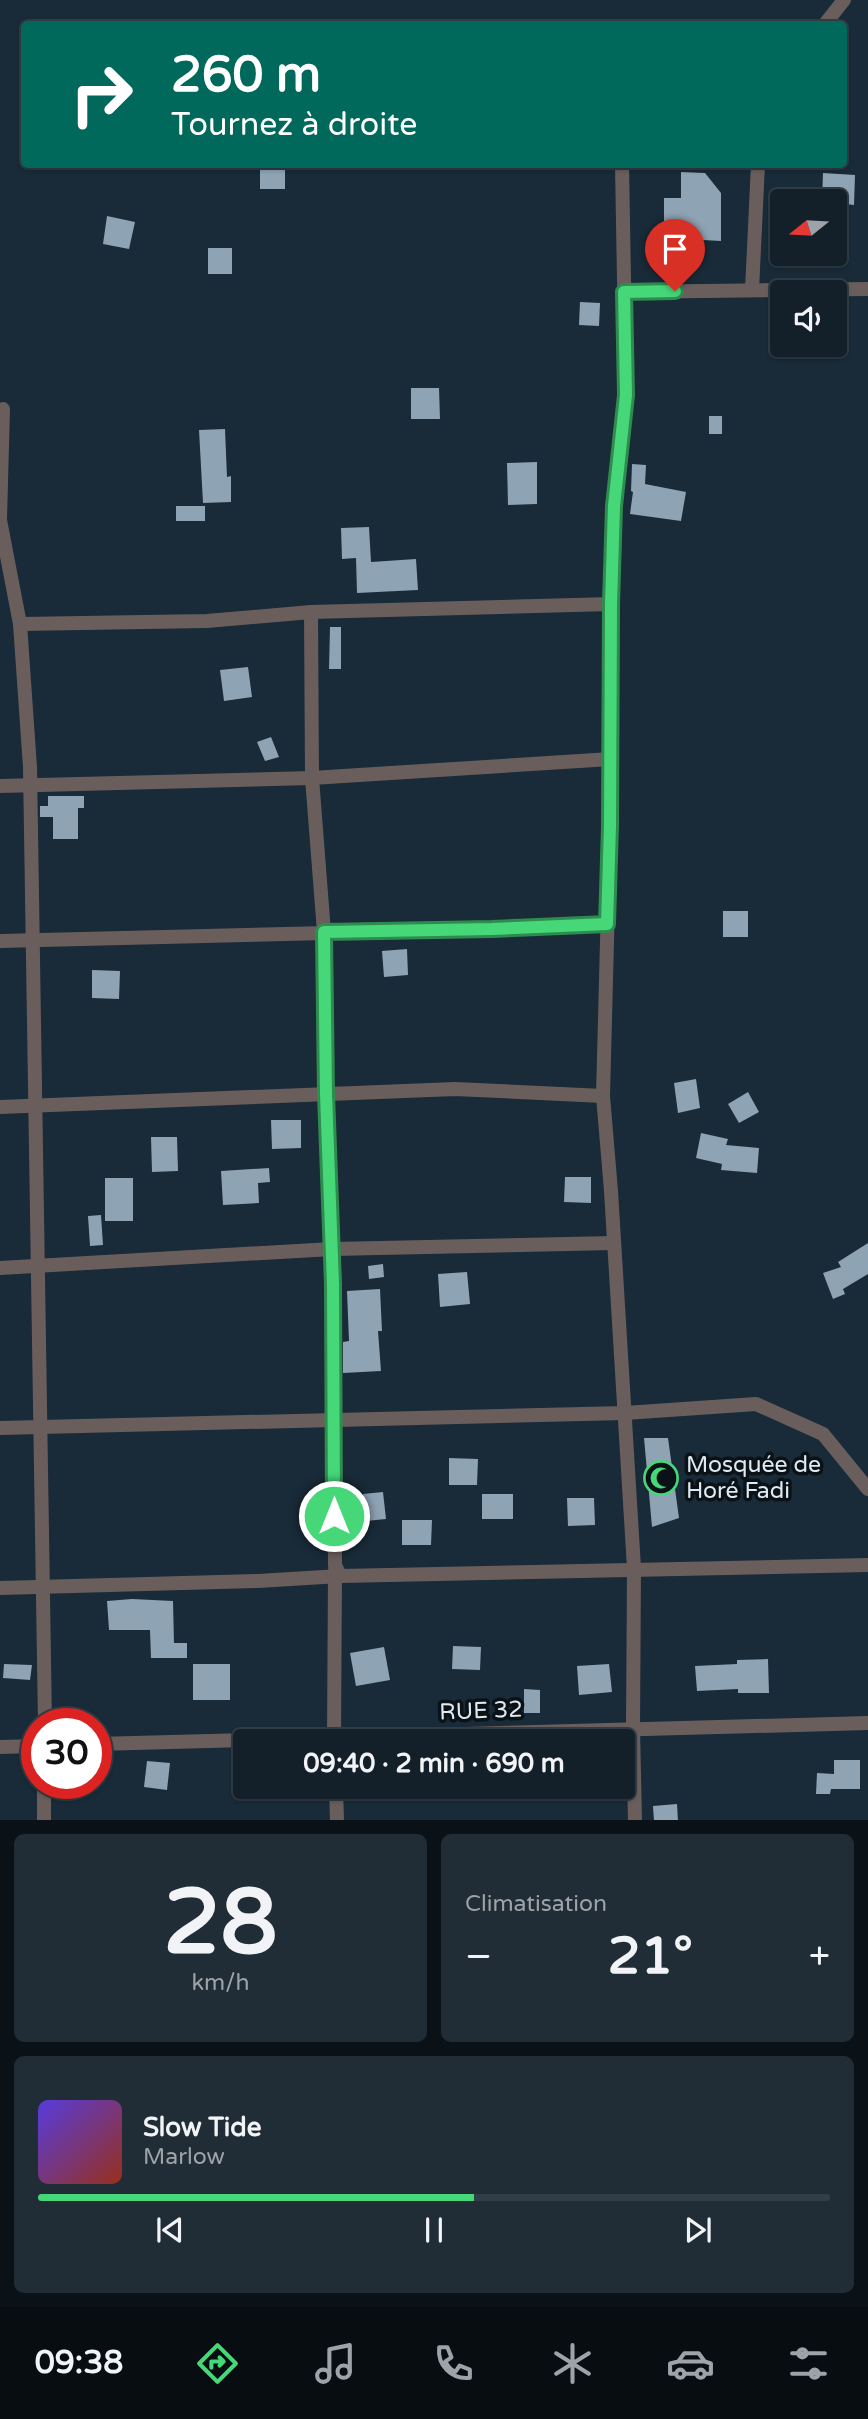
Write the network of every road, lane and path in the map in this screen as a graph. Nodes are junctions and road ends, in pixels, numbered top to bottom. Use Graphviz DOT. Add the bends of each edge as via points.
graph roads {
  1 [pos="844,0"];
  2 [pos="827,21"];
  3 [pos="622,168"];
  4 [pos="758,168"];
  5 [pos="868,289"];
  6 [pos="752,290"];
  7 [pos="624,292"];
  8 [pos="3,409"];
  9 [pos="0,520"];
  10 [pos="611,604"];
  11 [pos="311,612"];
  12 [pos="20,624"];
  13 [pos="611,759"];
  14 [pos="312,778"];
  15 [pos="30,785"];
  16 [pos="0,786"];
  17 [pos="607,924"];
  18 [pos="324,932"];
  19 [pos="32,940"];
  20 [pos="0,941"];
  21 [pos="326,1094"];
  22 [pos="603,1096"];
  23 [pos="37,1106"];
  24 [pos="0,1107"];
  25 [pos="614,1243"];
  26 [pos="332,1249"];
  27 [pos="39,1267"];
  28 [pos="0,1268"];
  29 [pos="625,1413"];
  30 [pos="334,1419"];
  31 [pos="41,1425"];
  32 [pos="0,1428"];
  33 [pos="868,1489"];
  34 [pos="868,1565"];
  35 [pos="634,1568"];
  36 [pos="337,1572"];
  37 [pos="43,1587"];
  38 [pos="0,1588"];
  39 [pos="45,1708"];
  40 [pos="868,1723"];
  41 [pos="334,1729"];
  42 [pos="633,1729"];
  43 [pos="635,1730"];
  44 [pos="233,1742"];
  45 [pos="112,1744"];
  46 [pos="21,1746"];
  47 [pos="0,1747"];
  48 [pos="44,1799"];
  49 [pos="336,1799"];
  50 [pos="635,1799"];
  51 [pos="44,1820"];
  52 [pos="337,1820"];
  53 [pos="635,1820"];
  1 -- 2 [label="street"];
  3 -- 7 [label="street"];
  4 -- 6 [label="street"];
  5 -- 6 [label="street"];
  6 -- 7 [label="street"];
  7 -- 10 [label="street" via="626,395 614,506"];
  8 -- 9 [label="street"];
  9 -- 12 [label="street"];
  10 -- 11 [label="street"];
  10 -- 13 [label="street"];
  11 -- 12 [label="street" via="207,621"];
  11 -- 14 [label="street"];
  12 -- 15 [label="street"];
  13 -- 14 [label="street"];
  13 -- 17 [label="street"];
  14 -- 15 [label="street"];
  14 -- 18 [label="street"];
  15 -- 16 [label="street"];
  15 -- 19 [label="street"];
  17 -- 18 [label="street"];
  17 -- 22 [label="street"];
  18 -- 19 [label="street"];
  18 -- 21 [label="street"];
  19 -- 20 [label="street"];
  19 -- 23 [label="street"];
  21 -- 22 [label="street" via="455,1089"];
  21 -- 23 [label="street"];
  21 -- 26 [label="street"];
  22 -- 25 [label="street"];
  23 -- 24 [label="street"];
  23 -- 27 [label="street"];
  25 -- 26 [label="street"];
  25 -- 29 [label="street"];
  26 -- 27 [label="street"];
  26 -- 30 [label="street"];
  27 -- 28 [label="street"];
  27 -- 31 [label="street"];
  29 -- 30 [label="street"];
  29 -- 33 [label="street" via="757,1404 823,1434"];
  29 -- 35 [label="street"];
  30 -- 31 [label="street"];
  30 -- 36 [label="street"];
  31 -- 32 [label="street"];
  31 -- 37 [label="street"];
  34 -- 35 [label="street"];
  35 -- 36 [label="street"];
  35 -- 42 [label="street"];
  36 -- 37 [label="street" via="258,1581"];
  36 -- 41 [label="street"];
  37 -- 38 [label="street"];
  37 -- 39 [label="street"];
  40 -- 43 [label="street, RUE 32"];
  44 -- 45 [label="street, RUE 32"];
  46 -- 47 [label="street"];
  48 -- 51 [label="street"];
  49 -- 52 [label="street"];
  50 -- 53 [label="street"];
}
